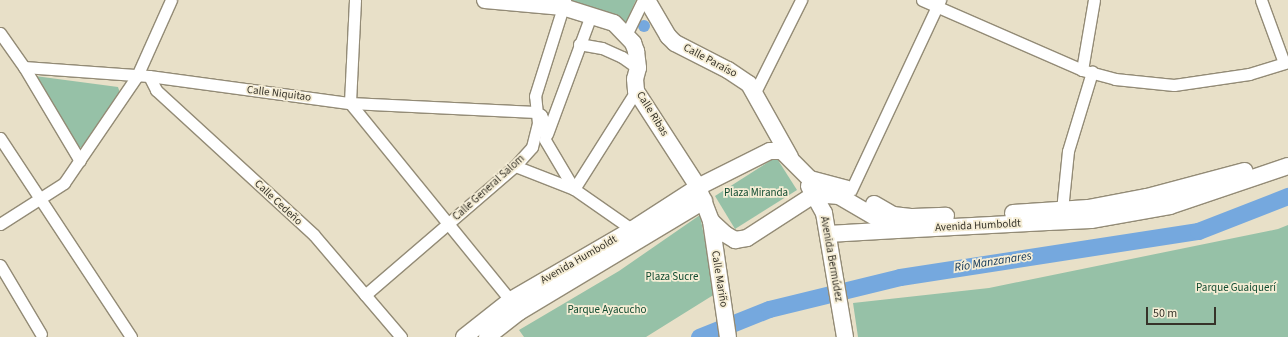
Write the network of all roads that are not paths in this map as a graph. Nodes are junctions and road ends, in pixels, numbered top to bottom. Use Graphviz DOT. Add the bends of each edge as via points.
graph roads {
  1 [pos="170,0"];
  2 [pos="355,0"];
  3 [pos="485,0"];
  4 [pos="643,0"];
  5 [pos="648,0"];
  6 [pos="801,0"];
  7 [pos="922,0"];
  8 [pos="1094,0"];
  9 [pos="1261,0"];
  10 [pos="564,4"];
  11 [pos="938,4"];
  12 [pos="591,15"];
  13 [pos="0,33"];
  14 [pos="626,35"];
  15 [pos="579,44"];
  16 [pos="1286,62"];
  17 [pos="24,67"];
  18 [pos="638,68"];
  19 [pos="1087,71"];
  20 [pos="137,76"];
  21 [pos="149,76"];
  22 [pos="636,91"];
  23 [pos="755,92"];
  24 [pos="350,103"];
  25 [pos="536,112"];
  26 [pos="0,138"];
  27 [pos="545,140"];
  28 [pos="1288,155"];
  29 [pos="80,161"];
  30 [pos="515,166"];
  31 [pos="795,166"];
  32 [pos="1288,166"];
  33 [pos="574,189"];
  34 [pos="851,190"];
  35 [pos="701,194"];
  36 [pos="815,194"];
  37 [pos="40,197"];
  38 [pos="1062,210"];
  39 [pos="711,220"];
  40 [pos="0,224"];
  41 [pos="448,224"];
  42 [pos="897,230"];
  43 [pos="637,234"];
  44 [pos="829,239"];
  45 [pos="0,265"];
  46 [pos="365,295"];
  47 [pos="515,306"];
  48 [pos="41,334"];
  49 [pos="844,334"];
  50 [pos="131,337"];
  51 [pos="401,337"];
  52 [pos="464,337"];
  53 [pos="487,337"];
  54 [pos="728,337"];
  1 -- 20 [label="street"];
  2 -- 24 [label="street"];
  3 -- 10 [label="main road, Calle Ribas"];
  4 -- 14 [label="street"];
  5 -- 23 [label="main road, Calle Paraíso" via="668,36 675,43 741,78"];
  6 -- 23 [label="street"];
  7 -- 11 [label="street"];
  8 -- 19 [label="street"];
  9 -- 16 [label="street"];
  10 -- 12 [label="main road, Calle Ribas" via="576,13"];
  10 -- 25 [label="street, Calle General Salom" via="536,96"];
  11 -- 19 [label="street"];
  11 -- 34 [label="street"];
  12 -- 14 [label="main road, Calle Ribas" via="614,23"];
  12 -- 15 [label="street"];
  13 -- 17 [label="street"];
  14 -- 18 [label="main road, Calle Ribas" via="633,43"];
  15 -- 18 [label="street" via="602,48"];
  15 -- 27 [label="street"];
  16 -- 19 [label="street" via="1249,74 1174,85 1115,79"];
  17 -- 20 [label="street, Calle Niquitao"];
  17 -- 29 [label="street"];
  18 -- 22 [label="main road, Calle Ribas" via="635,79"];
  19 -- 38 [label="street" via="1068,151"];
  20 -- 21 [label="street, Calle Niquitao"];
  20 -- 29 [label="street"];
  21 -- 24 [label="street, Calle Niquitao"];
  21 -- 46 [label="street, Calle Cedeño" via="156,90 314,235"];
  22 -- 33 [label="street"];
  22 -- 35 [label="main road, Calle Ribas"];
  23 -- 31 [label="main road, Calle Paraíso"];
  24 -- 25 [label="street, Calle Niquitao"];
  24 -- 41 [label="street"];
  25 -- 27 [label="street" via="541,115 546,126"];
  25 -- 30 [label="street, Calle General Salom" via="538,123 532,147"];
  26 -- 37 [label="street"];
  27 -- 33 [label="street"];
  28 -- 38 [label="main road, Avenida Humboldt" via="1262,166 1148,197"];
  29 -- 37 [label="street" via="64,183"];
  30 -- 33 [label="street"];
  30 -- 41 [label="street, Calle General Salom"];
  31 -- 34 [label="main road, Avenida Humboldt" via="810,179"];
  31 -- 35 [label="main road, Avenida Humboldt" via="782,151 777,150"];
  31 -- 36 [label="main road, Avenida Bermúdez"];
  32 -- 42 [label="main road, Avenida Humboldt" via="1170,206 1091,220"];
  33 -- 43 [label="street"];
  34 -- 38 [label="main road, Avenida Humboldt" via="893,215 913,217"];
  35 -- 39 [label="main road"];
  35 -- 43 [label="main road, Avenida Humboldt"];
  36 -- 39 [label="main road" via="747,238 735,240 724,234"];
  36 -- 42 [label="main road" via="839,196"];
  36 -- 44 [label="main road, Avenida Bermúdez" via="824,213"];
  37 -- 40 [label="street"];
  37 -- 50 [label="street"];
  39 -- 54 [label="main road, Calle Mariño"];
  41 -- 46 [label="street, Calle General Salom"];
  41 -- 47 [label="street"];
  42 -- 44 [label="main road, Avenida Humboldt"];
  43 -- 47 [label="main road, Avenida Humboldt"];
  44 -- 49 [label="main road, Avenida Bermúdez"];
  45 -- 48 [label="street"];
  46 -- 51 [label="street, Calle Cedeño"];
  47 -- 52 [label="main road, Avenida Humboldt"];
  47 -- 53 [label="main road, Avenida Humboldt"];
}
